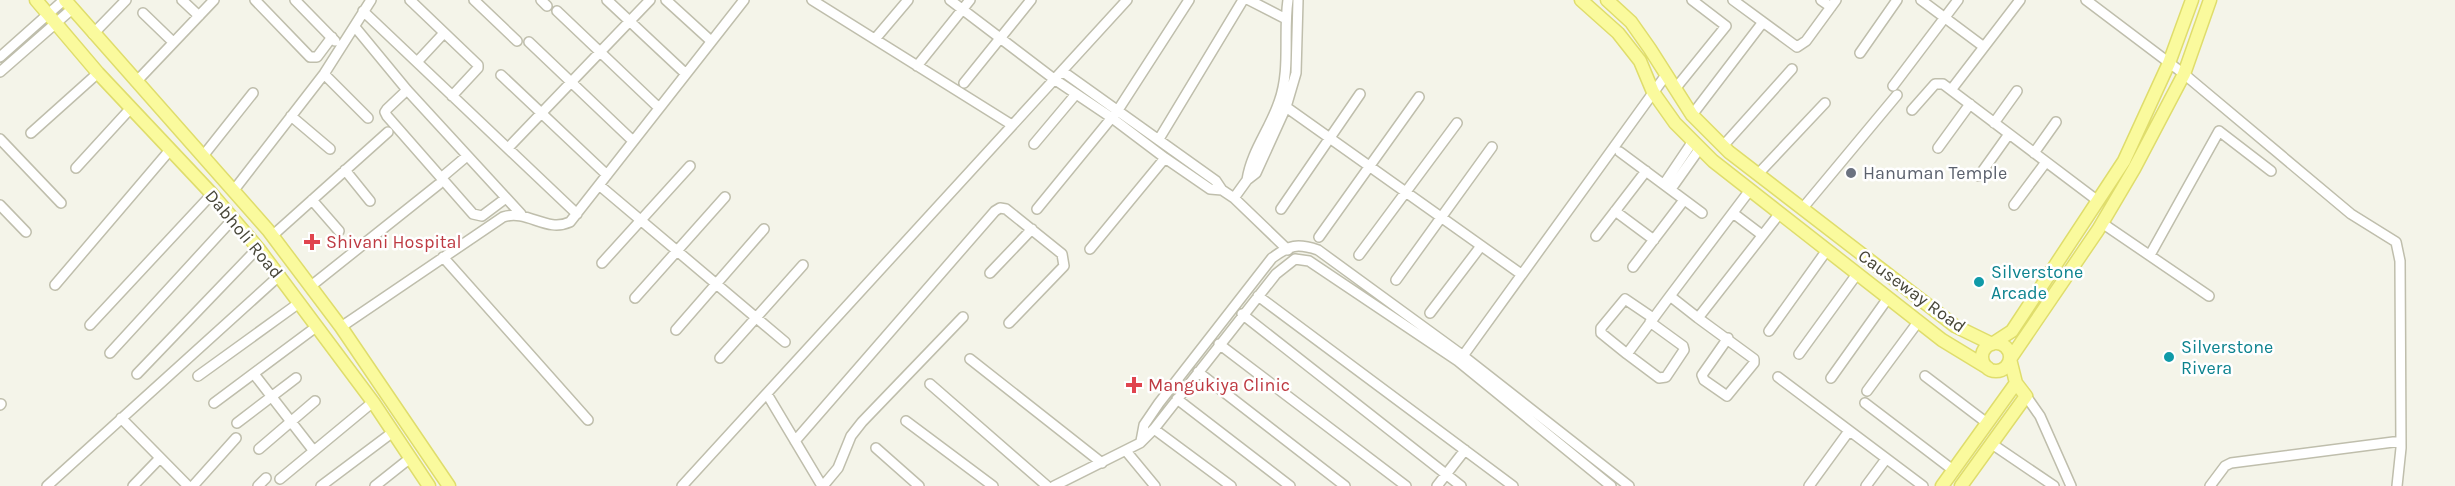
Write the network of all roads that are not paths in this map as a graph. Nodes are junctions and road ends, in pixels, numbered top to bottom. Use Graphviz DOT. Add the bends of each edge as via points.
graph roads {
  1 [pos="36,0"];
  2 [pos="126,0"];
  3 [pos="182,0"];
  4 [pos="214,0"];
  5 [pos="255,0"];
  6 [pos="295,0"];
  7 [pos="371,0"];
  8 [pos="410,0"];
  9 [pos="475,0"];
  10 [pos="608,0"];
  11 [pos="650,0"];
  12 [pos="666,0"];
  13 [pos="744,0"];
  14 [pos="812,0"];
  15 [pos="908,0"];
  16 [pos="950,0"];
  17 [pos="970,0"];
  18 [pos="1030,0"];
  19 [pos="1189,0"];
  20 [pos="1243,0"];
  21 [pos="1249,0"];
  22 [pos="1288,0"];
  23 [pos="1298,0"];
  24 [pos="1581,0"];
  25 [pos="1607,0"];
  26 [pos="1692,0"];
  27 [pos="1733,0"];
  28 [pos="1821,0"];
  29 [pos="1897,0"];
  30 [pos="1921,0"];
  31 [pos="1958,0"];
  32 [pos="2020,0"];
  33 [pos="2086,0"];
  34 [pos="2192,0"];
  35 [pos="2210,0"];
  36 [pos="1121,2"];
  37 [pos="67,3"];
  38 [pos="1833,3"];
  39 [pos="963,9"];
  40 [pos="363,11"];
  41 [pos="557,11"];
  42 [pos="143,13"];
  43 [pos="198,16"];
  44 [pos="1945,16"];
  45 [pos="51,19"];
  46 [pos="1286,19"];
  47 [pos="630,21"];
  48 [pos="1763,22"];
  49 [pos="355,27"];
  50 [pos="444,33"];
  51 [pos="93,34"];
  52 [pos="332,37"];
  53 [pos="1000,38"];
  54 [pos="875,39"];
  55 [pos="517,41"];
  56 [pos="711,41"];
  57 [pos="173,42"];
  58 [pos="529,42"];
  59 [pos="342,47"];
  60 [pos="1984,47"];
  61 [pos="600,52"];
  62 [pos="1860,53"];
  63 [pos="0,57"];
  64 [pos="417,62"];
  65 [pos="2169,63"];
  66 [pos="917,66"];
  67 [pos="1792,69"];
  68 [pos="1062,71"];
  69 [pos="0,72"];
  70 [pos="98,73"];
  71 [pos="324,74"];
  72 [pos="686,74"];
  73 [pos="2184,74"];
  74 [pos="501,75"];
  75 [pos="1666,75"];
  76 [pos="1054,79"];
  77 [pos="136,81"];
  78 [pos="571,82"];
  79 [pos="964,83"];
  80 [pos="1675,89"];
  81 [pos="407,90"];
  82 [pos="1951,90"];
  83 [pos="2017,91"];
  84 [pos="1653,92"];
  85 [pos="253,93"];
  86 [pos="1076,94"];
  87 [pos="1360,94"];
  88 [pos="452,96"];
  89 [pos="1419,97"];
  90 [pos="1825,103"];
  91 [pos="1970,104"];
  92 [pos="1286,107"];
  93 [pos="659,108"];
  94 [pos="130,109"];
  95 [pos="1912,110"];
  96 [pos="541,113"];
  97 [pos="1115,114"];
  98 [pos="1692,114"];
  99 [pos="291,116"];
  100 [pos="368,118"];
  101 [pos="2056,122"];
  102 [pos="1457,123"];
  103 [pos="1994,123"];
  104 [pos="1012,125"];
  105 [pos="388,132"];
  106 [pos="31,133"];
  107 [pos="2009,134"];
  108 [pos="0,139"];
  109 [pos="1159,139"];
  110 [pos="1330,139"];
  111 [pos="633,141"];
  112 [pos="1034,144"];
  113 [pos="1697,145"];
  114 [pos="1723,146"];
  115 [pos="1492,147"];
  116 [pos="508,148"];
  117 [pos="1938,148"];
  118 [pos="330,149"];
  119 [pos="170,150"];
  120 [pos="1620,152"];
  121 [pos="2034,153"];
  122 [pos="204,156"];
  123 [pos="467,156"];
  124 [pos="1165,158"];
  125 [pos="2046,162"];
  126 [pos="690,166"];
  127 [pos="1369,166"];
  128 [pos="76,168"];
  129 [pos="345,170"];
  130 [pos="1646,171"];
  131 [pos="2271,171"];
  132 [pos="1758,174"];
  133 [pos="606,175"];
  134 [pos="1979,176"];
  135 [pos="1247,180"];
  136 [pos="440,181"];
  137 [pos="599,185"];
  138 [pos="1667,187"];
  139 [pos="234,190"];
  140 [pos="1222,190"];
  141 [pos="1750,190"];
  142 [pos="1406,192"];
  143 [pos="212,194"];
  144 [pos="725,197"];
  145 [pos="506,198"];
  146 [pos="1234,198"];
  147 [pos="312,200"];
  148 [pos="1684,200"];
  149 [pos="370,201"];
  150 [pos="2098,201"];
  151 [pos="61,203"];
  152 [pos="0,205"];
  153 [pos="2014,205"];
  154 [pos="1802,208"];
  155 [pos="1037,209"];
  156 [pos="1281,209"];
  157 [pos="1615,211"];
  158 [pos="1702,213"];
  159 [pos="1733,213"];
  160 [pos="1779,213"];
  161 [pos="520,214"];
  162 [pos="577,214"];
  163 [pos="1441,218"];
  164 [pos="232,220"];
  165 [pos="641,220"];
  166 [pos="2102,223"];
  167 [pos="764,229"];
  168 [pos="1032,229"];
  169 [pos="339,231"];
  170 [pos="26,232"];
  171 [pos="1762,235"];
  172 [pos="272,236"];
  173 [pos="1596,236"];
  174 [pos="1319,237"];
  175 [pos="1654,240"];
  176 [pos="1481,246"];
  177 [pos="258,248"];
  178 [pos="1286,248"];
  179 [pos="1090,249"];
  180 [pos="1827,250"];
  181 [pos="677,251"];
  182 [pos="1359,255"];
  183 [pos="2150,255"];
  184 [pos="443,258"];
  185 [pos="1295,259"];
  186 [pos="602,263"];
  187 [pos="803,265"];
  188 [pos="1633,267"];
  189 [pos="990,273"];
  190 [pos="1521,274"];
  191 [pos="1857,274"];
  192 [pos="280,275"];
  193 [pos="1396,280"];
  194 [pos="716,284"];
  195 [pos="55,285"];
  196 [pos="310,286"];
  197 [pos="1258,296"];
  198 [pos="1670,296"];
  199 [pos="2209,296"];
  200 [pos="635,298"];
  201 [pos="1888,298"];
  202 [pos="299,303"];
  203 [pos="1430,313"];
  204 [pos="1242,315"];
  205 [pos="756,317"];
  206 [pos="963,317"];
  207 [pos="1698,318"];
  208 [pos="1652,320"];
  209 [pos="1918,322"];
  210 [pos="1010,323"];
  211 [pos="90,325"];
  212 [pos="316,327"];
  213 [pos="341,327"];
  214 [pos="676,330"];
  215 [pos="1769,331"];
  216 [pos="1728,338"];
  217 [pos="785,342"];
  218 [pos="1219,344"];
  219 [pos="1992,344"];
  220 [pos="110,353"];
  221 [pos="1627,354"];
  222 [pos="1799,354"];
  223 [pos="720,358"];
  224 [pos="1460,358"];
  225 [pos="970,359"];
  226 [pos="2010,359"];
  227 [pos="1990,369"];
  228 [pos="1198,372"];
  229 [pos="137,374"];
  230 [pos="254,374"];
  231 [pos="198,376"];
  232 [pos="1925,376"];
  233 [pos="1778,377"];
  234 [pos="296,378"];
  235 [pos="1831,378"];
  236 [pos="2016,383"];
  237 [pos="930,384"];
  238 [pos="1867,391"];
  239 [pos="767,394"];
  240 [pos="272,396"];
  241 [pos="2026,396"];
  242 [pos="1177,399"];
  243 [pos="315,401"];
  244 [pos="373,402"];
  245 [pos="214,403"];
  246 [pos="1865,403"];
  247 [pos="121,418"];
  248 [pos="588,420"];
  249 [pos="291,421"];
  250 [pos="906,421"];
  251 [pos="237,423"];
  252 [pos="1987,423"];
  253 [pos="1154,429"];
  254 [pos="1849,431"];
  255 [pos="393,432"];
  256 [pos="236,438"];
  257 [pos="795,441"];
  258 [pos="2401,441"];
  259 [pos="1140,443"];
  260 [pos="1992,444"];
  261 [pos="876,448"];
  262 [pos="259,449"];
  263 [pos="314,450"];
  264 [pos="1464,450"];
  265 [pos="1126,451"];
  266 [pos="160,458"];
  267 [pos="409,459"];
  268 [pos="1886,459"];
  269 [pos="1102,463"];
  270 [pos="1953,470"];
  271 [pos="1445,475"];
  272 [pos="266,478"];
  273 [pos="280,479"];
  274 [pos="47,486"];
  275 [pos="133,486"];
  276 [pos="188,486"];
  277 [pos="192,486"];
  278 [pos="258,486"];
  279 [pos="321,486"];
  280 [pos="375,486"];
  281 [pos="429,486"];
  282 [pos="449,486"];
  283 [pos="682,486"];
  284 [pos="822,486"];
  285 [pos="919,486"];
  286 [pos="993,486"];
  287 [pos="1047,486"];
  288 [pos="1054,486"];
  289 [pos="1155,486"];
  290 [pos="1231,486"];
  291 [pos="1290,486"];
  292 [pos="1345,486"];
  293 [pos="1406,486"];
  294 [pos="1437,486"];
  295 [pos="1461,486"];
  296 [pos="1513,486"];
  297 [pos="1611,486"];
  298 [pos="1629,486"];
  299 [pos="1809,486"];
  300 [pos="1866,486"];
  301 [pos="1923,486"];
  302 [pos="1942,486"];
  303 [pos="1961,486"];
  304 [pos="2054,486"];
  305 [pos="2071,486"];
  306 [pos="2210,486"];
  307 [pos="2397,486"];
  1 -- 45 [label="main road, Dabholi Road"];
  2 -- 51 [label="street"];
  3 -- 43 [label="street"];
  4 -- 43 [label="street"];
  5 -- 52 [label="street" via="310,57 317,57"];
  6 -- 52 [label="street"];
  7 -- 40 [label="street"];
  8 -- 50 [label="street"];
  9 -- 55 [label="street"];
  10 -- 47 [label="street"];
  11 -- 47 [label="street"];
  12 -- 56 [label="street"];
  13 -- 56 [label="street"];
  14 -- 54 [label="street"];
  15 -- 54 [label="street"];
  16 -- 39 [label="street"];
  17 -- 39 [label="street"];
  18 -- 53 [label="street"];
  19 -- 97 [label="street"];
  20 -- 109 [label="street"];
  21 -- 46 [label="street"];
  22 -- 46 [label="street"];
  23 -- 92 [label="street" via="1298,61"];
  24 -- 84 [label="main road, Causeway Road" via="1618,33 1640,61"];
  25 -- 75 [label="main road, Causeway Road" via="1631,22"];
  26 -- 80 [label="street" via="1726,26"];
  27 -- 48 [label="street"];
  28 -- 38 [label="street"];
  29 -- 62 [label="street"];
  30 -- 44 [label="street"];
  31 -- 44 [label="street"];
  32 -- 60 [label="street"];
  33 -- 65 [label="street"];
  34 -- 65 [label="main road"];
  35 -- 73 [label="main road"];
  36 -- 68 [label="street"];
  37 -- 45 [label="street"];
  37 -- 51 [label="main road, Dabholi Road"];
  38 -- 48 [label="street" via="1806,41 1797,47"];
  39 -- 53 [label="street"];
  39 -- 66 [label="street"];
  40 -- 49 [label="street"];
  40 -- 64 [label="street"];
  41 -- 61 [label="street"];
  42 -- 57 [label="street"];
  43 -- 57 [label="street"];
  44 -- 60 [label="street"];
  44 -- 154 [label="street" via="1895,91"];
  45 -- 63 [label="street"];
  45 -- 69 [label="street"];
  45 -- 70 [label="main road, Dabholi Road"];
  46 -- 135 [label="street" via="1282,92"];
  47 -- 61 [label="street"];
  47 -- 72 [label="street"];
  48 -- 98 [label="street"];
  49 -- 59 [label="street"];
  49 -- 81 [label="street"];
  50 -- 64 [label="street"];
  50 -- 88 [label="street" via="478,65"];
  51 -- 77 [label="main road, Dabholi Road"];
  52 -- 59 [label="street"];
  53 -- 76 [label="street"];
  53 -- 79 [label="street"];
  54 -- 66 [label="street"];
  56 -- 72 [label="street"];
  57 -- 77 [label="street"];
  58 -- 78 [label="street"];
  59 -- 71 [label="street"];
  60 -- 82 [label="street"];
  61 -- 78 [label="street"];
  61 -- 93 [label="street"];
  64 -- 88 [label="street"];
  65 -- 73 [label="street"];
  65 -- 150 [label="main road" via="2124,161"];
  66 -- 104 [label="street"];
  67 -- 114 [label="street"];
  68 -- 76 [label="street"];
  68 -- 97 [label="street"];
  70 -- 94 [label="main road, Dabholi Road"];
  70 -- 106 [label="street"];
  71 -- 99 [label="street"];
  71 -- 100 [label="street"];
  72 -- 93 [label="street"];
  73 -- 166 [label="main road"];
  73 -- 258 [label="street" via="2351,214 2396,242 2400,261"];
  74 -- 96 [label="street"];
  75 -- 80 [label="main road, Causeway Road"];
  75 -- 84 [label="street"];
  76 -- 86 [label="street"];
  76 -- 104 [label="street"];
  77 -- 122 [label="main road, Dabholi Road"];
  78 -- 96 [label="street"];
  78 -- 111 [label="street"];
  80 -- 98 [label="main road, Causeway Road"];
  81 -- 123 [label="street"];
  81 -- 136 [label="street" via="385,112"];
  82 -- 91 [label="street"];
  82 -- 95 [label="street" via="1935,84"];
  83 -- 103 [label="street"];
  84 -- 113 [label="main road, Causeway Road"];
  84 -- 190 [label="street"];
  85 -- 122 [label="street"];
  86 -- 97 [label="street"];
  86 -- 112 [label="street"];
  87 -- 110 [label="street"];
  88 -- 116 [label="street"];
  89 -- 127 [label="street"];
  90 -- 132 [label="street"];
  91 -- 103 [label="street"];
  91 -- 117 [label="street"];
  92 -- 110 [label="street"];
  92 -- 135 [label="street" via="1256,173"];
  93 -- 111 [label="street"];
  94 -- 119 [label="main road, Dabholi Road"];
  94 -- 128 [label="street"];
  96 -- 116 [label="street"];
  96 -- 133 [label="street"];
  97 -- 109 [label="street"];
  97 -- 124 [label="street"];
  97 -- 155 [label="street"];
  98 -- 114 [label="main road, Causeway Road"];
  99 -- 118 [label="street"];
  99 -- 139 [label="street"];
  101 -- 121 [label="street"];
  102 -- 142 [label="street"];
  103 -- 107 [label="street"];
  104 -- 239 [label="street"];
  105 -- 129 [label="street"];
  107 -- 121 [label="street"];
  107 -- 134 [label="street"];
  108 -- 151 [label="street"];
  109 -- 140 [label="street" via="1216,181"];
  110 -- 127 [label="street"];
  110 -- 156 [label="street"];
  111 -- 133 [label="street"];
  113 -- 138 [label="street"];
  113 -- 141 [label="main road, Causeway Road"];
  114 -- 132 [label="main road, Causeway Road"];
  115 -- 163 [label="street"];
  116 -- 162 [label="street"];
  119 -- 143 [label="main road, Dabholi Road"];
  119 -- 195 [label="street"];
  120 -- 130 [label="street"];
  121 -- 125 [label="street"];
  122 -- 139 [label="main road, Dabholi Road"];
  123 -- 136 [label="street"];
  123 -- 145 [label="street"];
  124 -- 140 [label="street" via="1210,189"];
  124 -- 179 [label="street"];
  125 -- 150 [label="street"];
  125 -- 153 [label="street"];
  126 -- 165 [label="street"];
  127 -- 142 [label="street"];
  127 -- 174 [label="street"];
  129 -- 147 [label="street"];
  129 -- 149 [label="street"];
  130 -- 138 [label="street"];
  130 -- 157 [label="street"];
  131 -- 183 [label="street" via="2219,131"];
  132 -- 154 [label="main road, Causeway Road"];
  133 -- 137 [label="street"];
  135 -- 146 [label="street"];
  136 -- 145 [label="street" via="477,216"];
  136 -- 196 [label="street"];
  137 -- 162 [label="street"];
  137 -- 165 [label="street"];
  138 -- 148 [label="street"];
  139 -- 172 [label="main road, Dabholi Road"];
  140 -- 146 [label="street"];
  141 -- 159 [label="street"];
  141 -- 160 [label="main road, Causeway Road"];
  142 -- 163 [label="street"];
  142 -- 182 [label="street"];
  143 -- 164 [label="main road, Dabholi Road"];
  143 -- 211 [label="street"];
  144 -- 181 [label="street"];
  145 -- 161 [label="street"];
  146 -- 178 [label="street"];
  147 -- 169 [label="street"];
  147 -- 172 [label="street"];
  148 -- 158 [label="street"];
  148 -- 175 [label="street"];
  150 -- 219 [label="main road" via="2012,331"];
  152 -- 170 [label="street"];
  154 -- 219 [label="main road, Causeway Road" via="1955,326"];
  157 -- 173 [label="street"];
  157 -- 175 [label="street"];
  159 -- 171 [label="street"];
  159 -- 198 [label="street"];
  160 -- 171 [label="street"];
  160 -- 180 [label="main road, Causeway Road"];
  161 -- 162 [label="street" via="549,226 560,226"];
  161 -- 184 [label="street" via="503,217"];
  163 -- 176 [label="street"];
  163 -- 193 [label="street"];
  164 -- 177 [label="main road, Dabholi Road"];
  164 -- 220 [label="street"];
  165 -- 181 [label="street"];
  165 -- 186 [label="street"];
  166 -- 183 [label="street"];
  166 -- 226 [label="main road"];
  167 -- 194 [label="street"];
  168 -- 189 [label="street"];
  168 -- 210 [label="street" via="1062,254 1064,266"];
  168 -- 257 [label="street" via="1006,209 995,211"];
  171 -- 207 [label="street"];
  172 -- 196 [label="main road, Dabholi Road"];
  175 -- 188 [label="street"];
  176 -- 190 [label="street"];
  176 -- 203 [label="street"];
  177 -- 192 [label="main road, Dabholi Road"];
  177 -- 229 [label="street"];
  178 -- 185 [label="street"];
  178 -- 224 [label="street" via="1302,245 1318,250"];
  178 -- 259 [label="street" via="1272,258 1159,403 1144,425"];
  180 -- 191 [label="main road, Causeway Road"];
  180 -- 215 [label="street"];
  181 -- 194 [label="street"];
  181 -- 200 [label="street"];
  183 -- 199 [label="street"];
  184 -- 213 [label="street"];
  184 -- 248 [label="street"];
  185 -- 197 [label="street"];
  185 -- 224 [label="street" via="1310,261"];
  187 -- 205 [label="street"];
  190 -- 224 [label="street"];
  191 -- 201 [label="main road, Causeway Road"];
  191 -- 222 [label="street"];
  192 -- 202 [label="main road, Dabholi Road"];
  192 -- 247 [label="street"];
  194 -- 205 [label="street"];
  194 -- 214 [label="street"];
  196 -- 213 [label="main road, Dabholi Road"];
  197 -- 204 [label="street"];
  197 -- 264 [label="street"];
  198 -- 207 [label="street"];
  198 -- 208 [label="street"];
  201 -- 209 [label="main road, Causeway Road"];
  201 -- 235 [label="street"];
  202 -- 212 [label="main road, Dabholi Road"];
  202 -- 231 [label="street"];
  204 -- 218 [label="street"];
  204 -- 271 [label="street"];
  205 -- 217 [label="street"];
  205 -- 223 [label="street"];
  206 -- 284 [label="street" via="862,422 851,436 838,468"];
  207 -- 216 [label="street"];
  208 -- 221 [label="street"];
  208 -- 221 [label="street" via="1625,299 1602,328 1601,333"];
  208 -- 221 [label="street" via="1684,350 1666,378 1659,378"];
  209 -- 227 [label="main road, Causeway Road"];
  209 -- 238 [label="street"];
  212 -- 230 [label="street"];
  212 -- 244 [label="main road, Dabholi Road"];
  213 -- 282 [label="main road, Dabholi Road"];
  216 -- 216 [label="street" via="1702,375 1727,396 1754,363"];
  218 -- 228 [label="street"];
  218 -- 293 [label="street"];
  219 -- 226 [label="main road" via="2004,346"];
  219 -- 227 [label="main road" via="1985,348 1982,357"];
  224 -- 297 [label="street"];
  224 -- 298 [label="street"];
  225 -- 269 [label="street"];
  226 -- 227 [label="main road" via="2005,367"];
  226 -- 236 [label="main road"];
  227 -- 236 [label="main road, Causeway Road"];
  228 -- 242 [label="street"];
  228 -- 292 [label="street"];
  230 -- 240 [label="street"];
  230 -- 245 [label="street"];
  232 -- 252 [label="street"];
  233 -- 254 [label="street"];
  234 -- 240 [label="street"];
  236 -- 241 [label="main road"];
  236 -- 252 [label="main road"];
  237 -- 287 [label="street"];
  239 -- 257 [label="street"];
  239 -- 283 [label="street"];
  240 -- 249 [label="street"];
  240 -- 251 [label="street"];
  241 -- 260 [label="main road"];
  241 -- 305 [label="street" via="2040,416"];
  242 -- 253 [label="street"];
  242 -- 291 [label="street"];
  243 -- 249 [label="street"];
  244 -- 255 [label="main road, Dabholi Road"];
  244 -- 263 [label="street"];
  246 -- 270 [label="street"];
  247 -- 266 [label="street"];
  247 -- 274 [label="street"];
  249 -- 262 [label="street"];
  249 -- 263 [label="street"];
  250 -- 286 [label="street"];
  252 -- 270 [label="main road"];
  253 -- 259 [label="street"];
  253 -- 290 [label="street"];
  254 -- 268 [label="street"];
  254 -- 299 [label="street"];
  255 -- 267 [label="main road, Dabholi Road"];
  255 -- 279 [label="street"];
  256 -- 277 [label="street"];
  257 -- 284 [label="street"];
  258 -- 306 [label="street" via="2231,463"];
  258 -- 307 [label="street"];
  259 -- 265 [label="street"];
  260 -- 303 [label="main road"];
  260 -- 304 [label="street"];
  261 -- 285 [label="street"];
  263 -- 273 [label="street"];
  264 -- 271 [label="street"];
  264 -- 296 [label="street"];
  265 -- 269 [label="street"];
  265 -- 289 [label="street"];
  266 -- 275 [label="street"];
  266 -- 276 [label="street"];
  267 -- 280 [label="street"];
  267 -- 281 [label="main road, Dabholi Road"];
  268 -- 300 [label="street"];
  268 -- 301 [label="street"];
  269 -- 288 [label="street"];
  270 -- 302 [label="main road"];
  271 -- 294 [label="street"];
  271 -- 295 [label="street"];
  272 -- 278 [label="street"];
}
